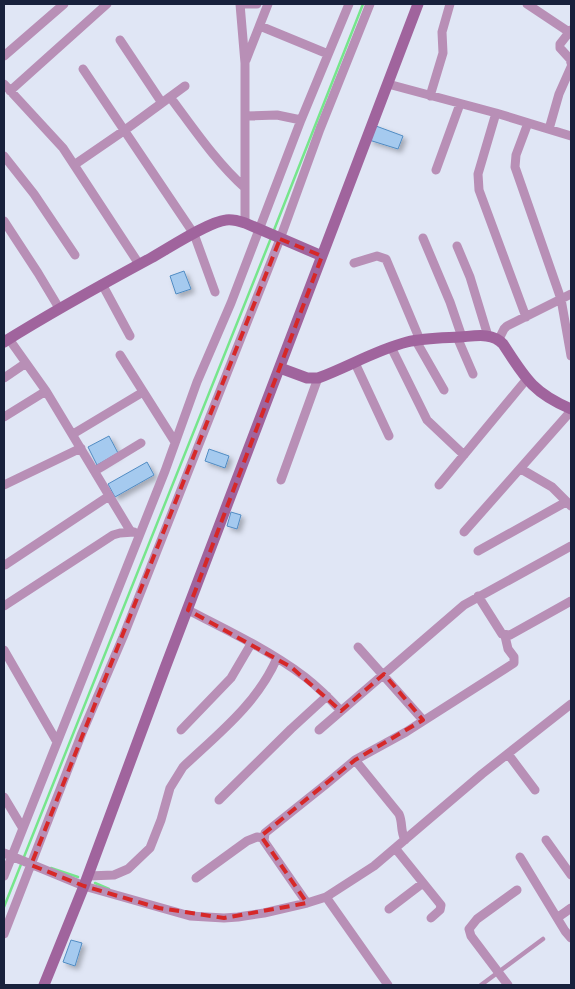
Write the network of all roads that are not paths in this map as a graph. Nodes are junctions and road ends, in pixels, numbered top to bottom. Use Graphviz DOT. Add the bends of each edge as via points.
graph roads {
  1 [pos="64,4"];
  2 [pos="107,4"];
  3 [pos="240,4"];
  4 [pos="257,4"];
  5 [pos="268,4"];
  6 [pos="349,4"];
  7 [pos="370,4"];
  8 [pos="418,4"];
  9 [pos="450,4"];
  10 [pos="528,4"];
  11 [pos="260,26"];
  12 [pos="570,31"];
  13 [pos="120,40"];
  14 [pos="328,54"];
  15 [pos="4,56"];
  16 [pos="245,63"];
  17 [pos="571,63"];
  18 [pos="571,68"];
  19 [pos="83,69"];
  20 [pos="388,84"];
  21 [pos="185,86"];
  22 [pos="7,88"];
  23 [pos="430,96"];
  24 [pos="170,97"];
  25 [pos="162,103"];
  26 [pos="460,104"];
  27 [pos="496,113"];
  28 [pos="245,116"];
  29 [pos="301,120"];
  30 [pos="528,123"];
  31 [pos="549,129"];
  32 [pos="125,130"];
  33 [pos="571,136"];
  34 [pos="4,156"];
  35 [pos="74,165"];
  36 [pos="436,170"];
  37 [pos="245,188"];
  38 [pos="4,221"];
  39 [pos="245,223"];
  40 [pos="194,234"];
  41 [pos="271,235"];
  42 [pos="423,238"];
  43 [pos="457,246"];
  44 [pos="75,255"];
  45 [pos="322,256"];
  46 [pos="354,263"];
  47 [pos="139,264"];
  48 [pos="102,284"];
  49 [pos="215,292"];
  50 [pos="571,294"];
  51 [pos="561,299"];
  52 [pos="59,308"];
  53 [pos="526,317"];
  54 [pos="130,336"];
  55 [pos="459,337"];
  56 [pos="493,337"];
  57 [pos="6,340"];
  58 [pos="418,340"];
  59 [pos="391,347"];
  60 [pos="120,355"];
  61 [pos="571,356"];
  62 [pos="355,362"];
  63 [pos="26,363"];
  64 [pos="280,368"];
  65 [pos="473,374"];
  66 [pos="4,378"];
  67 [pos="318,378"];
  68 [pos="526,380"];
  69 [pos="444,390"];
  70 [pos="46,391"];
  71 [pos="144,392"];
  72 [pos="571,410"];
  73 [pos="4,416"];
  74 [pos="73,434"];
  75 [pos="389,436"];
  76 [pos="175,442"];
  77 [pos="141,443"];
  78 [pos="81,448"];
  79 [pos="464,455"];
  80 [pos="521,469"];
  81 [pos="95,472"];
  82 [pos="282,480"];
  83 [pos="4,485"];
  84 [pos="439,485"];
  85 [pos="110,496"];
  86 [pos="568,504"];
  87 [pos="135,532"];
  88 [pos="464,532"];
  89 [pos="571,546"];
  90 [pos="478,551"];
  91 [pos="5,565"];
  92 [pos="478,596"];
  93 [pos="571,601"];
  94 [pos="4,606"];
  95 [pos="188,610"];
  96 [pos="505,636"];
  97 [pos="251,644"];
  98 [pos="358,648"];
  99 [pos="4,650"];
  100 [pos="277,658"];
  101 [pos="384,674"];
  102 [pos="327,696"];
  103 [pos="571,704"];
  104 [pos="341,711"];
  105 [pos="423,720"];
  106 [pos="181,730"];
  107 [pos="319,730"];
  108 [pos="57,742"];
  109 [pos="508,754"];
  110 [pos="355,760"];
  111 [pos="535,790"];
  112 [pos="4,797"];
  113 [pos="220,800"];
  114 [pos="22,827"];
  115 [pos="264,838"];
  116 [pos="405,840"];
  117 [pos="546,840"];
  118 [pos="395,848"];
  119 [pos="520,857"];
  120 [pos="17,859"];
  121 [pos="571,875"];
  122 [pos="4,876"];
  123 [pos="196,878"];
  124 [pos="86,881"];
  125 [pos="423,883"];
  126 [pos="517,890"];
  127 [pos="326,897"];
  128 [pos="307,903"];
  129 [pos="571,908"];
  130 [pos="389,909"];
  131 [pos="431,918"];
  132 [pos="557,918"];
  133 [pos="4,934"];
  134 [pos="571,938"];
  135 [pos="544,939"];
  136 [pos="498,973"];
  137 [pos="44,985"];
  138 [pos="388,985"];
  139 [pos="481,985"];
  140 [pos="508,985"];
  1 -- 15 [label="street"];
  2 -- 22 [label="street"];
  3 -- 4 [label="street"];
  3 -- 16 [label="street"];
  5 -- 11 [label="street"];
  6 -- 14 [label="street"];
  7 -- 41 [label="street" via="320,129"];
  8 -- 20 [label="street"];
  9 -- 23 [label="street" via="442,32 443,53"];
  10 -- 12 [label="street"];
  11 -- 14 [label="street"];
  11 -- 16 [label="street"];
  12 -- 17 [label="street" via="560,48"];
  13 -- 25 [label="street"];
  14 -- 29 [label="street"];
  16 -- 28 [label="street"];
  18 -- 31 [label="street"];
  19 -- 32 [label="street"];
  20 -- 23 [label="street"];
  20 -- 45 [label="street"];
  21 -- 24 [label="street"];
  22 -- 35 [label="street" via="63,148"];
  23 -- 26 [label="street"];
  24 -- 25 [label="street"];
  24 -- 37 [label="street" via="206,146"];
  25 -- 32 [label="street"];
  26 -- 27 [label="street"];
  26 -- 36 [label="street"];
  27 -- 30 [label="street"];
  27 -- 53 [label="street" via="478,174 479,190"];
  28 -- 29 [label="street" via="277,115"];
  28 -- 37 [label="street"];
  29 -- 41 [label="street"];
  30 -- 31 [label="street"];
  30 -- 51 [label="street" via="515,167"];
  31 -- 33 [label="street"];
  32 -- 35 [label="street"];
  32 -- 40 [label="street"];
  34 -- 44 [label="street"];
  35 -- 47 [label="street"];
  37 -- 39 [label="street"];
  38 -- 52 [label="street"];
  39 -- 40 [label="street" via="226,220"];
  39 -- 41 [label="street"];
  40 -- 47 [label="street"];
  40 -- 49 [label="street"];
  41 -- 45 [label="street"];
  41 -- 76 [label="street" via="231,304"];
  41 -- 120 [label="street" via="206,424 123,637 82,733"];
  42 -- 55 [label="street" via="450,302"];
  43 -- 56 [label="street"];
  45 -- 64 [label="street"];
  46 -- 58 [label="street" via="377,256 386,259"];
  47 -- 48 [label="street"];
  48 -- 52 [label="street"];
  48 -- 54 [label="street"];
  50 -- 51 [label="street"];
  51 -- 53 [label="street"];
  51 -- 61 [label="street"];
  52 -- 57 [label="street"];
  53 -- 56 [label="street"];
  55 -- 56 [label="street"];
  55 -- 58 [label="street"];
  55 -- 65 [label="street"];
  56 -- 68 [label="street"];
  57 -- 63 [label="street"];
  58 -- 59 [label="street"];
  58 -- 69 [label="street"];
  59 -- 62 [label="street"];
  59 -- 79 [label="street" via="427,420"];
  60 -- 71 [label="street"];
  62 -- 67 [label="street"];
  62 -- 75 [label="street"];
  63 -- 66 [label="street"];
  63 -- 70 [label="street"];
  64 -- 67 [label="street" via="307,378"];
  64 -- 95 [label="street"];
  67 -- 82 [label="street"];
  68 -- 72 [label="street" via="542,394"];
  68 -- 79 [label="street"];
  70 -- 73 [label="street"];
  70 -- 74 [label="street"];
  71 -- 74 [label="street"];
  71 -- 76 [label="street"];
  72 -- 80 [label="street"];
  74 -- 78 [label="street"];
  76 -- 87 [label="street"];
  77 -- 81 [label="street"];
  78 -- 81 [label="street"];
  78 -- 83 [label="street"];
  79 -- 84 [label="street"];
  80 -- 86 [label="street" via="552,487"];
  80 -- 88 [label="street"];
  81 -- 85 [label="street"];
  85 -- 87 [label="street"];
  85 -- 91 [label="street"];
  86 -- 90 [label="street"];
  87 -- 94 [label="street" via="113,535"];
  87 -- 108 [label="street"];
  89 -- 92 [label="street"];
  92 -- 96 [label="street"];
  92 -- 101 [label="street"];
  93 -- 96 [label="street"];
  95 -- 97 [label="street"];
  95 -- 124 [label="street"];
  96 -- 105 [label="street" via="514,663"];
  97 -- 100 [label="street"];
  97 -- 106 [label="street" via="231,678"];
  98 -- 101 [label="street"];
  99 -- 108 [label="street"];
  100 -- 102 [label="street"];
  100 -- 124 [label="street" via="259,692 176,777 150,848 128,868 114,875"];
  101 -- 104 [label="street"];
  101 -- 105 [label="street"];
  102 -- 104 [label="street"];
  102 -- 113 [label="street"];
  103 -- 109 [label="street"];
  104 -- 107 [label="street"];
  105 -- 110 [label="street"];
  108 -- 114 [label="street"];
  109 -- 111 [label="street"];
  109 -- 116 [label="street"];
  110 -- 115 [label="street" via="270,828"];
  110 -- 116 [label="street" via="399,814"];
  112 -- 114 [label="street"];
  114 -- 120 [label="street"];
  115 -- 123 [label="street" via="246,841"];
  115 -- 128 [label="street"];
  116 -- 118 [label="street"];
  117 -- 121 [label="street"];
  118 -- 125 [label="street"];
  118 -- 127 [label="street" via="374,866"];
  119 -- 132 [label="street"];
  120 -- 122 [label="street"];
  120 -- 124 [label="street"];
  120 -- 133 [label="street"];
  124 -- 128 [label="street" via="190,916 238,917"];
  124 -- 137 [label="street"];
  125 -- 130 [label="street"];
  125 -- 131 [label="street" via="441,905"];
  126 -- 136 [label="street" via="477,919 469,929"];
  127 -- 128 [label="street"];
  127 -- 138 [label="street"];
  129 -- 132 [label="street"];
  132 -- 134 [label="street"];
  135 -- 136 [label="lane"];
  136 -- 139 [label="lane"];
  136 -- 140 [label="street"];
}
